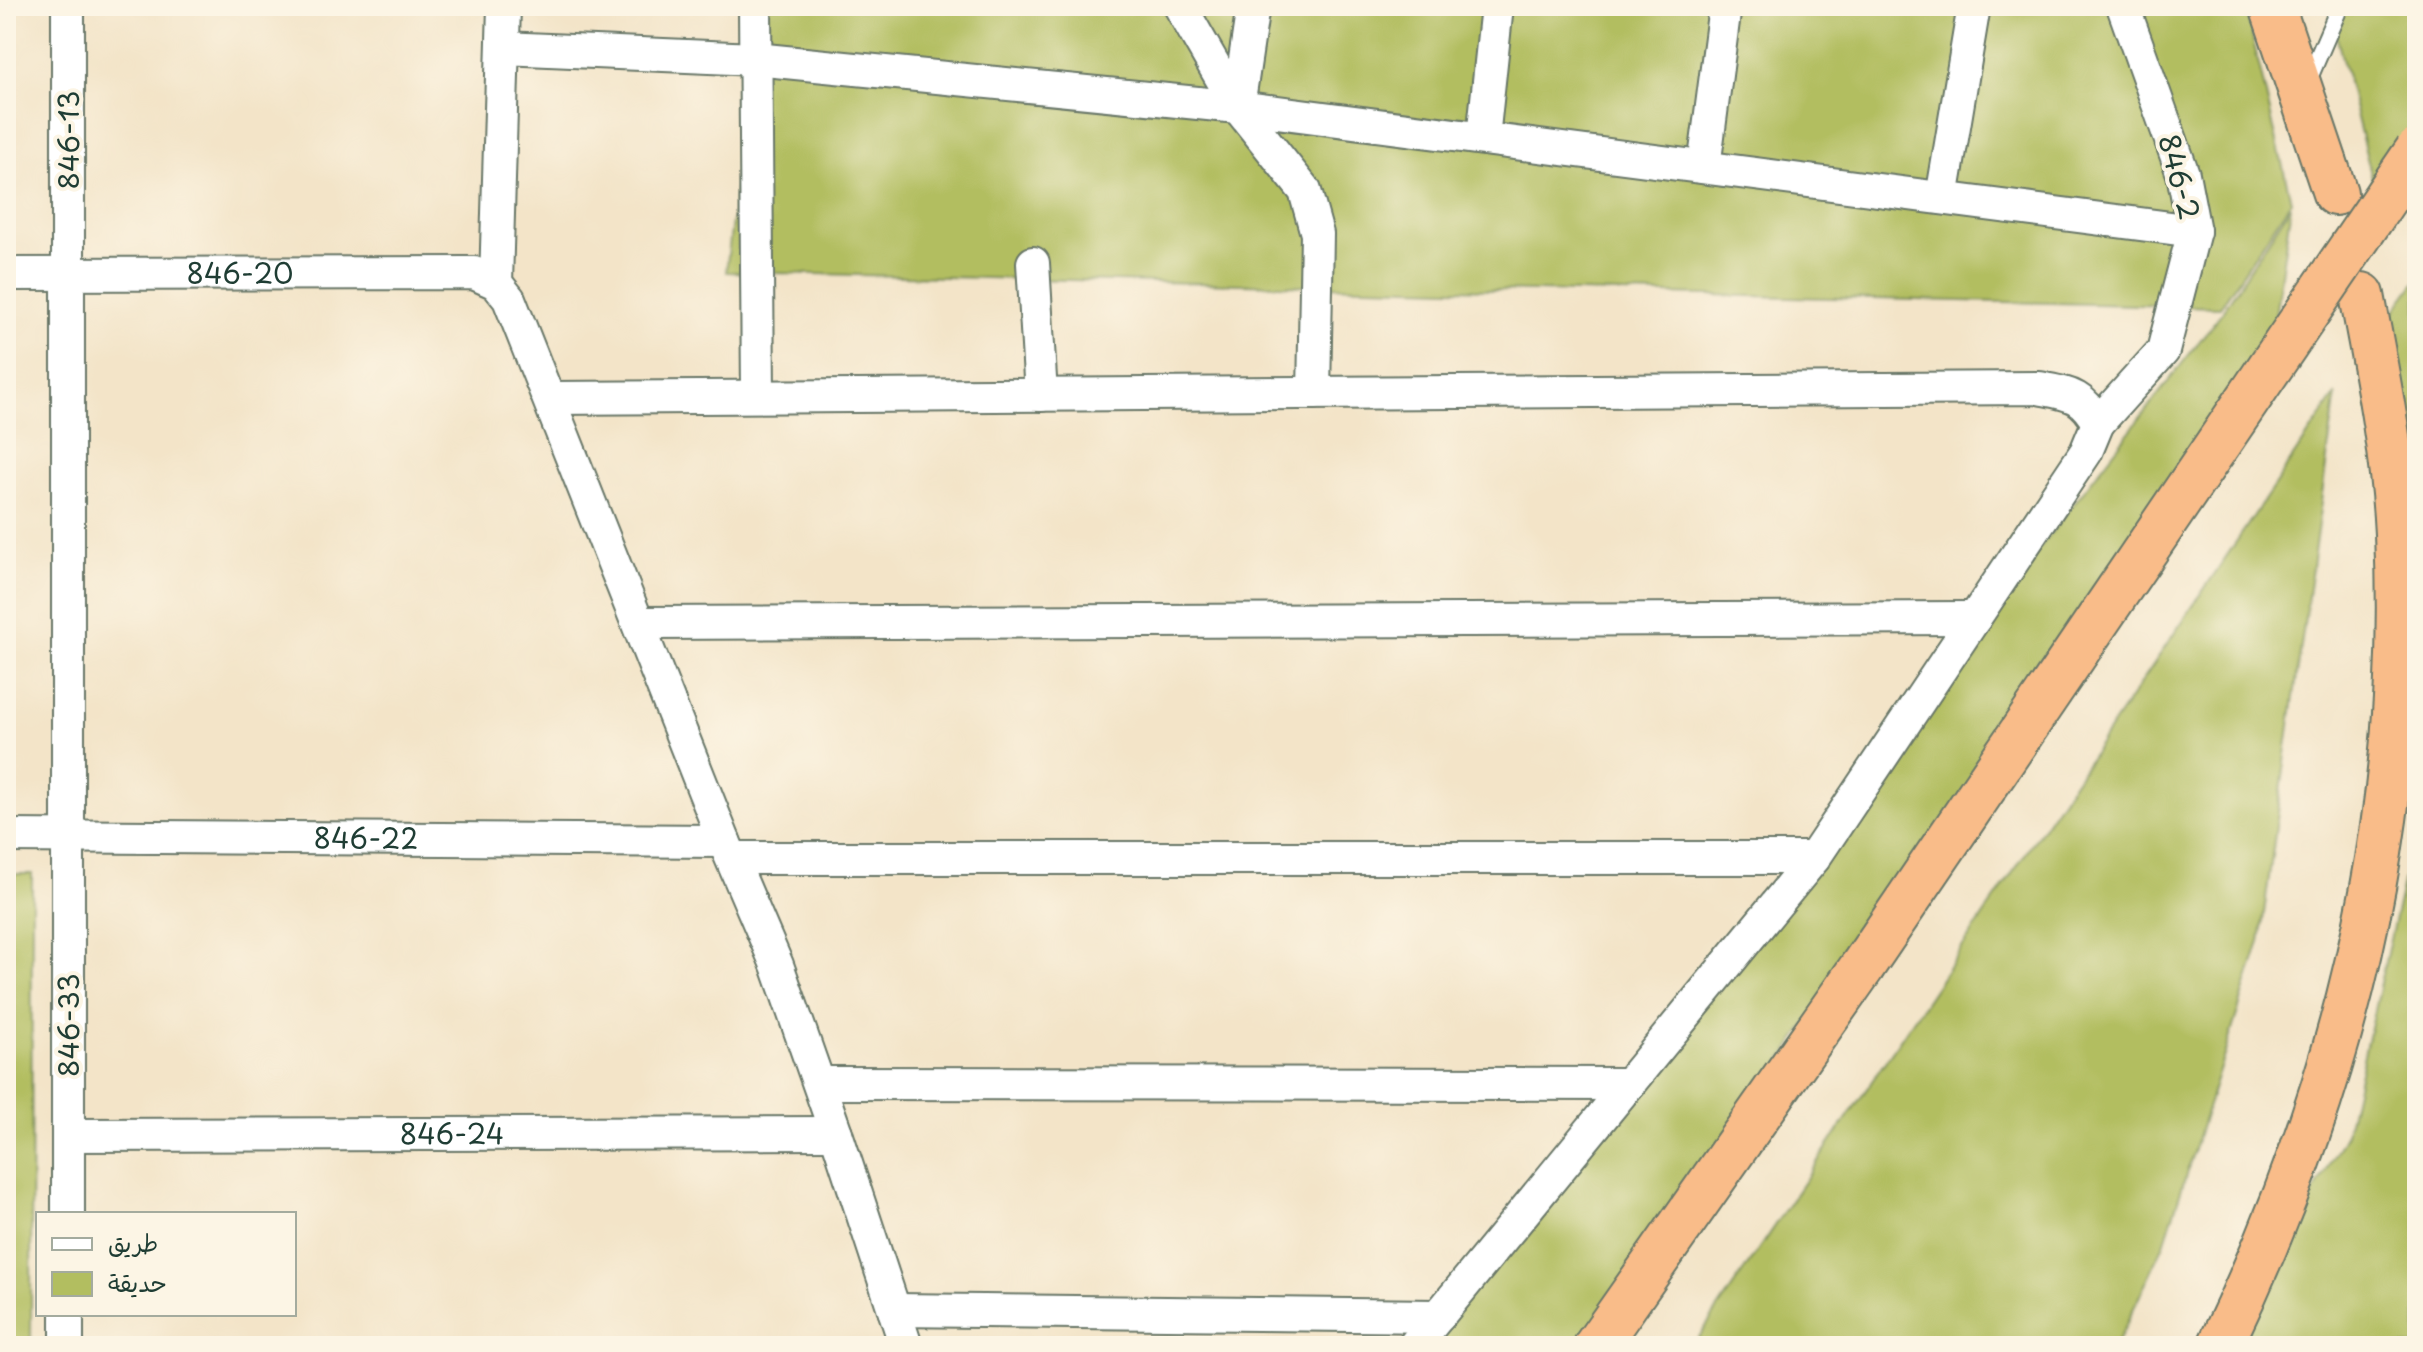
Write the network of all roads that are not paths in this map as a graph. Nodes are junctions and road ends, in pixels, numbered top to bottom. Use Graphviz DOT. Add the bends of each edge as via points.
graph roads {
  1 [pos="68,6"];
  2 [pos="504,6"];
  3 [pos="755,6"];
  4 [pos="1180,6"];
  5 [pos="1253,6"];
  6 [pos="1497,6"];
  7 [pos="1725,6"];
  8 [pos="1974,6"];
  9 [pos="2123,6"];
  10 [pos="2272,6"];
  11 [pos="2340,6"];
  12 [pos="503,48"];
  13 [pos="755,59"];
  14 [pos="2302,93"];
  15 [pos="1238,107"];
  16 [pos="1483,138"];
  17 [pos="2417,151"];
  18 [pos="1704,167"];
  19 [pos="2335,193"];
  20 [pos="1942,198"];
  21 [pos="2194,231"];
  22 [pos="1033,263"];
  23 [pos="6,274"];
  24 [pos="69,274"];
  25 [pos="485,278"];
  26 [pos="2362,295"];
  27 [pos="1314,393"];
  28 [pos="1041,395"];
  29 [pos="758,396"];
  30 [pos="550,398"];
  31 [pos="2098,423"];
  32 [pos="1975,618"];
  33 [pos="639,623"];
  34 [pos="6,836"];
  35 [pos="69,836"];
  36 [pos="728,849"];
  37 [pos="1814,858"];
  38 [pos="819,1083"];
  39 [pos="1629,1084"];
  40 [pos="836,1133"];
  41 [pos="68,1135"];
  42 [pos="68,1212"];
  43 [pos="894,1310"];
  44 [pos="67,1316"];
  45 [pos="1439,1316"];
  46 [pos="67,1346"];
  47 [pos="906,1346"];
  48 [pos="1414,1346"];
  49 [pos="1596,1346"];
  50 [pos="2220,1346"];
  1 -- 24 [label="street, 846-13"];
  2 -- 12 [label="street"];
  3 -- 13 [label="street"];
  4 -- 15 [label="street"];
  5 -- 15 [label="street"];
  6 -- 16 [label="street"];
  7 -- 18 [label="street"];
  8 -- 20 [label="street"];
  9 -- 21 [label="street, 846-2" via="2183,174"];
  10 -- 14 [label="highway"];
  11 -- 14 [label="lane"];
  12 -- 13 [label="street"];
  12 -- 25 [label="street"];
  13 -- 15 [label="street"];
  13 -- 29 [label="street"];
  14 -- 19 [label="highway"];
  15 -- 16 [label="street"];
  15 -- 27 [label="street" via="1305,191 1317,234"];
  16 -- 18 [label="street"];
  17 -- 49 [label="highway, bridge" via="1862,967"];
  18 -- 20 [label="street"];
  20 -- 21 [label="street"];
  21 -- 31 [label="street, 846-2" via="2163,351"];
  22 -- 28 [label="street"];
  23 -- 24 [label="street, 846-20"];
  24 -- 25 [label="street, 846-20"];
  24 -- 35 [label="street, 846-13"];
  25 -- 30 [label="street" via="509,299"];
  26 -- 50 [label="highway" via="2384,406 2397,532 2400,660 2391,787 2371,913 2340,1037 2299,1160"];
  27 -- 28 [label="street"];
  27 -- 31 [label="street" via="2039,388 2068,393 2088,406"];
  28 -- 29 [label="street"];
  29 -- 30 [label="street"];
  30 -- 33 [label="street"];
  31 -- 32 [label="street, 846-2" via="2086,452"];
  32 -- 33 [label="street"];
  32 -- 37 [label="street, 846-2"];
  33 -- 36 [label="street"];
  34 -- 35 [label="street, 846-22"];
  35 -- 36 [label="street, 846-22"];
  35 -- 41 [label="street, 846-33"];
  36 -- 37 [label="street, 846-22"];
  36 -- 38 [label="street"];
  37 -- 39 [label="street, 846-2"];
  38 -- 39 [label="street"];
  38 -- 40 [label="street"];
  39 -- 45 [label="street, 846-2"];
  40 -- 41 [label="street, 846-24"];
  40 -- 43 [label="street"];
  41 -- 42 [label="street, 846-33"];
  43 -- 45 [label="street"];
  43 -- 47 [label="street"];
  44 -- 46 [label="street"];
  45 -- 48 [label="street, 846-2"];
}
